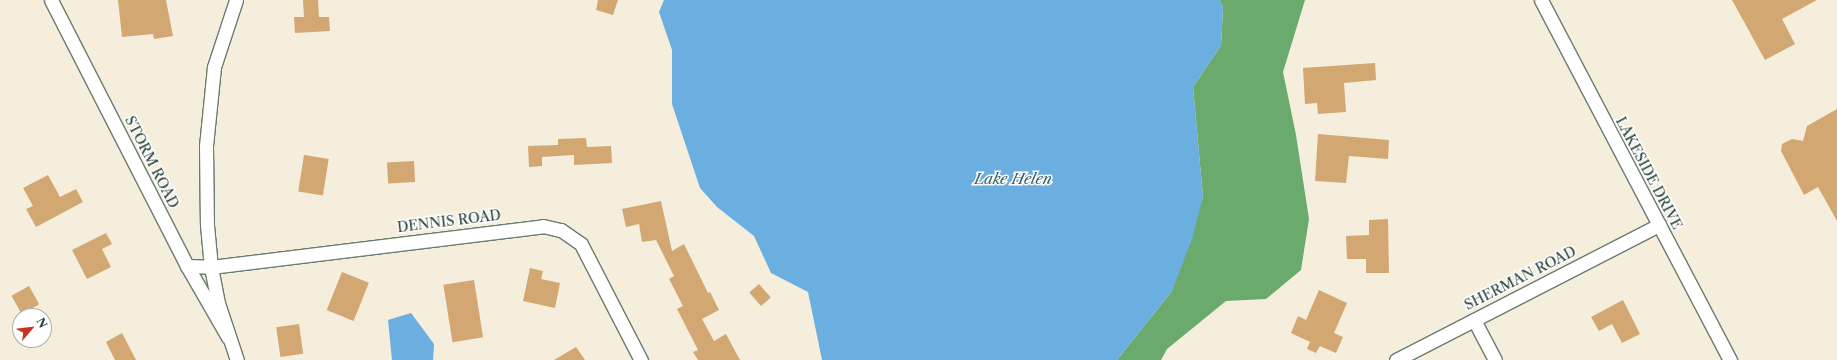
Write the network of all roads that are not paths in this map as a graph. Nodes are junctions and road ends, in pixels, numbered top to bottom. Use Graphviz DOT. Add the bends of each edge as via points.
graph roads {
  1 [pos="51,0"];
  2 [pos="236,0"];
  3 [pos="1541,0"];
  4 [pos="1659,225"];
  5 [pos="187,266"];
  6 [pos="211,267"];
  7 [pos="1474,320"];
  8 [pos="228,337"];
  9 [pos="237,360"];
  10 [pos="641,360"];
  11 [pos="1396,360"];
  12 [pos="1495,360"];
  13 [pos="1730,360"];
  1 -- 5 [label="street, STORM ROAD"];
  2 -- 6 [label="street" via="214,67 206,146 207,225"];
  3 -- 4 [label="street, LAKESIDE DRIVE"];
  4 -- 7 [label="street, SHERMAN ROAD"];
  4 -- 13 [label="street, LAKESIDE DRIVE"];
  5 -- 6 [label="street, DENNIS ROAD"];
  5 -- 8 [label="street, STORM ROAD"];
  6 -- 8 [label="street"];
  6 -- 10 [label="street, DENNIS ROAD" via="543,226 561,230 581,244"];
  7 -- 11 [label="street, SHERMAN ROAD"];
  7 -- 12 [label="street"];
  8 -- 9 [label="street"];
}
